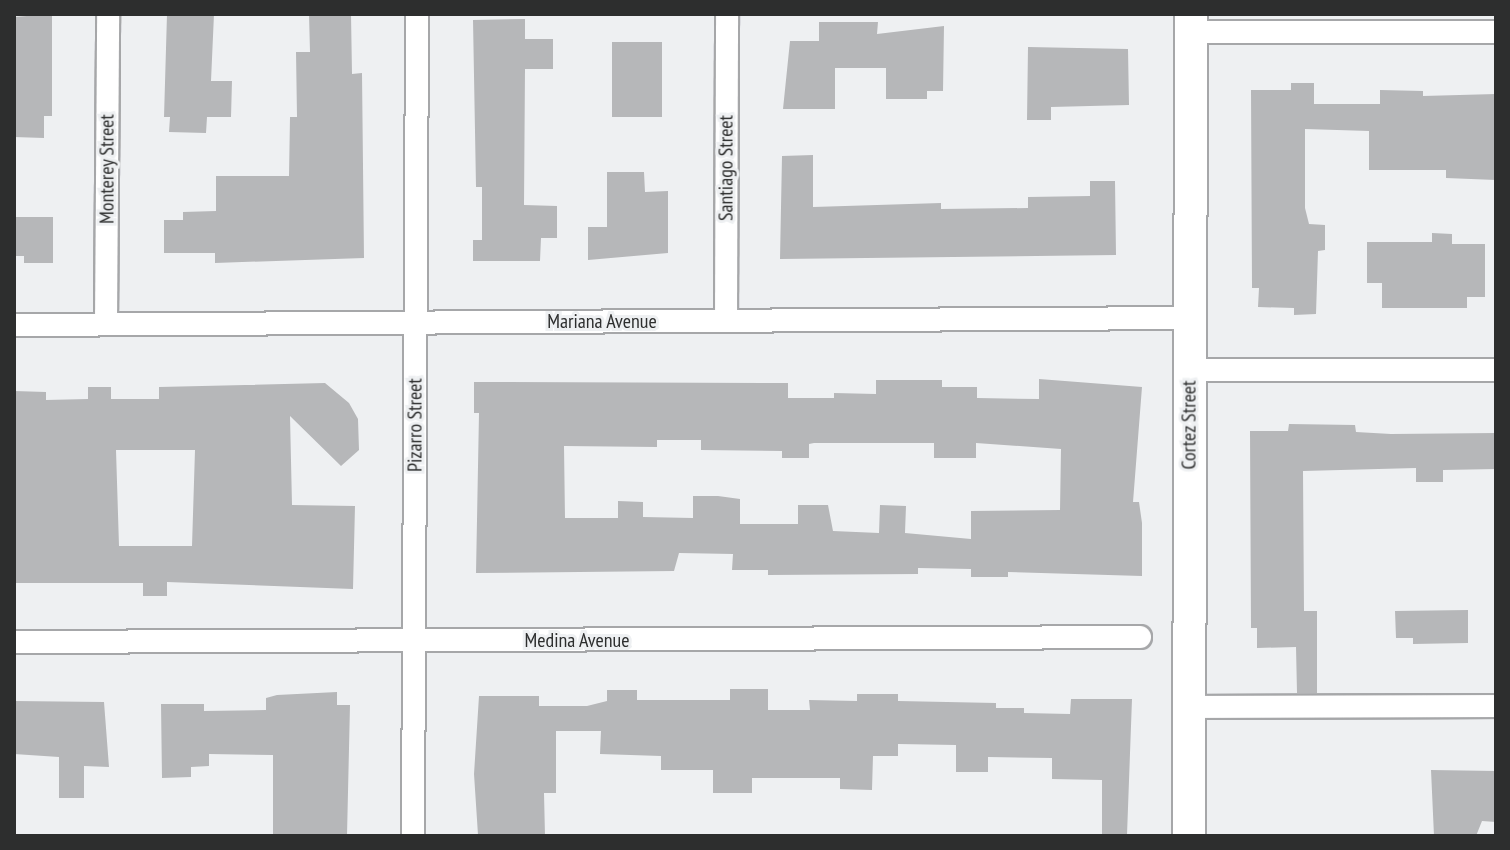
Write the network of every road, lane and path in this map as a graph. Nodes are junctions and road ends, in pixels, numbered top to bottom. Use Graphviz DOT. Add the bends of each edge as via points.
graph roads {
  1 [pos="108,14"];
  2 [pos="417,14"];
  3 [pos="727,14"];
  4 [pos="1191,23"];
  5 [pos="1496,32"];
  6 [pos="1189,318"];
  7 [pos="415,321"];
  8 [pos="726,321"];
  9 [pos="106,324"];
  10 [pos="14,325"];
  11 [pos="1189,370"];
  12 [pos="1496,370"];
  13 [pos="1140,637"];
  14 [pos="414,641"];
  15 [pos="14,642"];
  16 [pos="1496,706"];
  17 [pos="1190,707"];
  18 [pos="413,836"];
  19 [pos="1189,836"];
  1 -- 9 [label="street, Monterey Street"];
  2 -- 7 [label="street, Pizarro Street"];
  3 -- 8 [label="street, Santiago Street"];
  4 -- 5 [label="street"];
  4 -- 6 [label="street, Cortez Street"];
  6 -- 8 [label="street, Mariana Avenue"];
  6 -- 11 [label="street, Cortez Street"];
  7 -- 8 [label="street, Mariana Avenue"];
  7 -- 9 [label="street, Mariana Avenue"];
  7 -- 14 [label="street, Pizarro Street"];
  9 -- 10 [label="street, Mariana Avenue"];
  11 -- 12 [label="street"];
  11 -- 17 [label="street, Cortez Street"];
  13 -- 14 [label="street, Medina Avenue"];
  14 -- 15 [label="street, Medina Avenue"];
  14 -- 18 [label="street, Pizarro Street"];
  16 -- 17 [label="street"];
  17 -- 19 [label="street, Cortez Street"];
}
